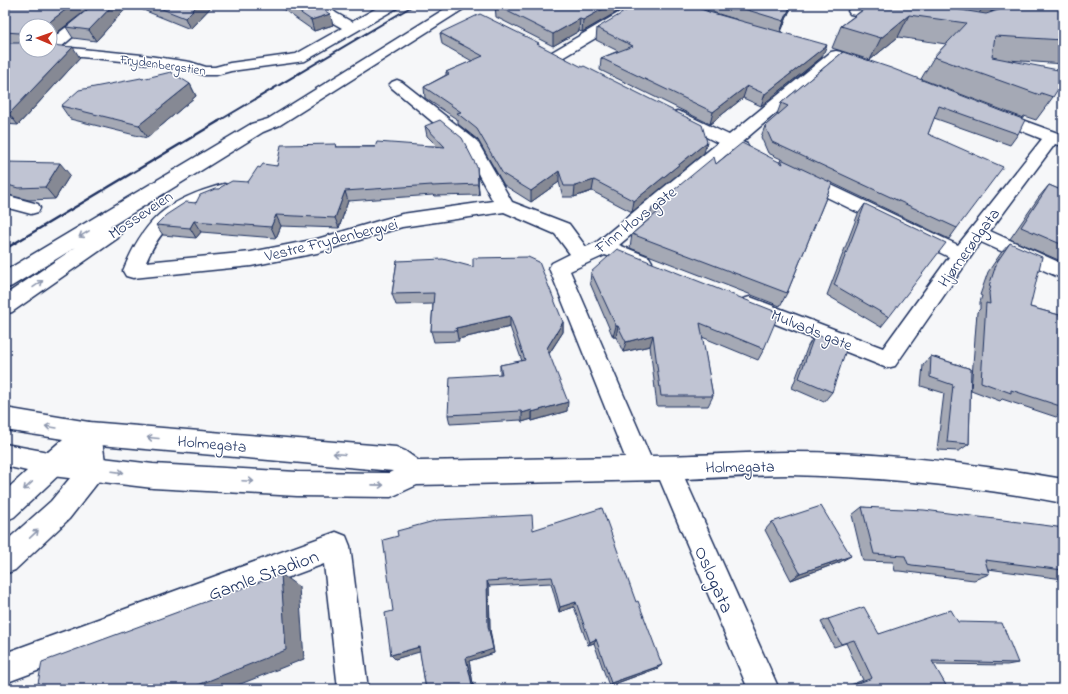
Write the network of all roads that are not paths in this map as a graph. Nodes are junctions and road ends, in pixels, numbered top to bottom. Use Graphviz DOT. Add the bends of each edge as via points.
graph roads {
  1 [pos="104,5"];
  2 [pos="320,5"];
  3 [pos="392,5"];
  4 [pos="460,5"];
  5 [pos="641,5"];
  6 [pos="1008,6"];
  7 [pos="855,11"];
  8 [pos="900,19"];
  9 [pos="353,28"];
  10 [pos="967,29"];
  11 [pos="58,42"];
  12 [pos="58,51"];
  13 [pos="836,55"];
  14 [pos="557,56"];
  15 [pos="397,85"];
  16 [pos="661,108"];
  17 [pos="985,112"];
  18 [pos="274,122"];
  19 [pos="1057,139"];
  20 [pos="730,143"];
  21 [pos="758,156"];
  22 [pos="786,170"];
  23 [pos="229,188"];
  24 [pos="5,201"];
  25 [pos="505,206"];
  26 [pos="31,208"];
  27 [pos="978,233"];
  28 [pos="604,247"];
  29 [pos="961,255"];
  30 [pos="583,257"];
  31 [pos="662,270"];
  32 [pos="1063,272"];
  33 [pos="5,281"];
  34 [pos="734,298"];
  35 [pos="5,306"];
  36 [pos="886,359"];
  37 [pos="5,419"];
  38 [pos="89,433"];
  39 [pos="5,455"];
  40 [pos="52,464"];
  41 [pos="655,468"];
  42 [pos="92,469"];
  43 [pos="415,473"];
  44 [pos="1063,491"];
  45 [pos="5,508"];
  46 [pos="5,560"];
  47 [pos="5,668"];
  48 [pos="353,689"];
  49 [pos="764,689"];
  1 -- 11 [label="main road"];
  2 -- 9 [label="main road" via="331,16"];
  3 -- 9 [label="main road"];
  4 -- 18 [label="main road, Mosseveien"];
  5 -- 14 [label="main road"];
  6 -- 10 [label="main road" via="983,28"];
  7 -- 8 [label="main road"];
  9 -- 12 [label="main road, Frydenbergstien" via="300,58 216,70"];
  13 -- 20 [label="main road, Finn Hovs gate"];
  15 -- 25 [label="main road" via="471,145"];
  16 -- 20 [label="main road"];
  17 -- 19 [label="main road"];
  18 -- 33 [label="main road, Mosseveien, one-way" via="257,128"];
  35 -- 18 [label="main road, Mosseveien, one-way" via="264,132"];
  19 -- 27 [label="main road, Hjørnerødgata"];
  20 -- 21 [label="main road"];
  20 -- 28 [label="main road, Finn Hovs gate"];
  22 -- 29 [label="main road"];
  23 -- 25 [label="main road, Vestre Frydenbergvei" via="178,208 160,223 140,251 133,271 251,259 317,246 402,221"];
  24 -- 26 [label="main road"];
  25 -- 30 [label="main road" via="562,229"];
  27 -- 29 [label="main road, Hjørnerødgata"];
  27 -- 32 [label="main road"];
  28 -- 30 [label="main road, Finn Hovs gate"];
  28 -- 31 [label="main road"];
  29 -- 36 [label="main road, Hjørnerødgata"];
  30 -- 41 [label="main road, Finn Hovs gate" via="559,268"];
  34 -- 36 [label="main road, Mulvads gate"];
  38 -- 37 [label="main road, Holmegata, one-way"];
  38 -- 40 [label="main road"];
  38 -- 42 [label="main road"];
  43 -- 38 [label="main road, Holmegata, one-way" via="396,459"];
  39 -- 40 [label="main road, Holmegata"];
  40 -- 42 [label="main road, Holmegata"];
  40 -- 45 [label="main road, one-way"];
  41 -- 43 [label="main road, Holmegata"];
  41 -- 44 [label="main road, Holmegata" via="751,464 821,465 908,470 1016,482"];
  41 -- 49 [label="main road, Oslogata" via="677,493"];
  42 -- 43 [label="main road, Holmegata, one-way" via="153,476 352,485 391,485"];
  46 -- 42 [label="main road, one-way" via="60,510"];
  47 -- 48 [label="main road, Gamle Stadion" via="336,546"];
}
